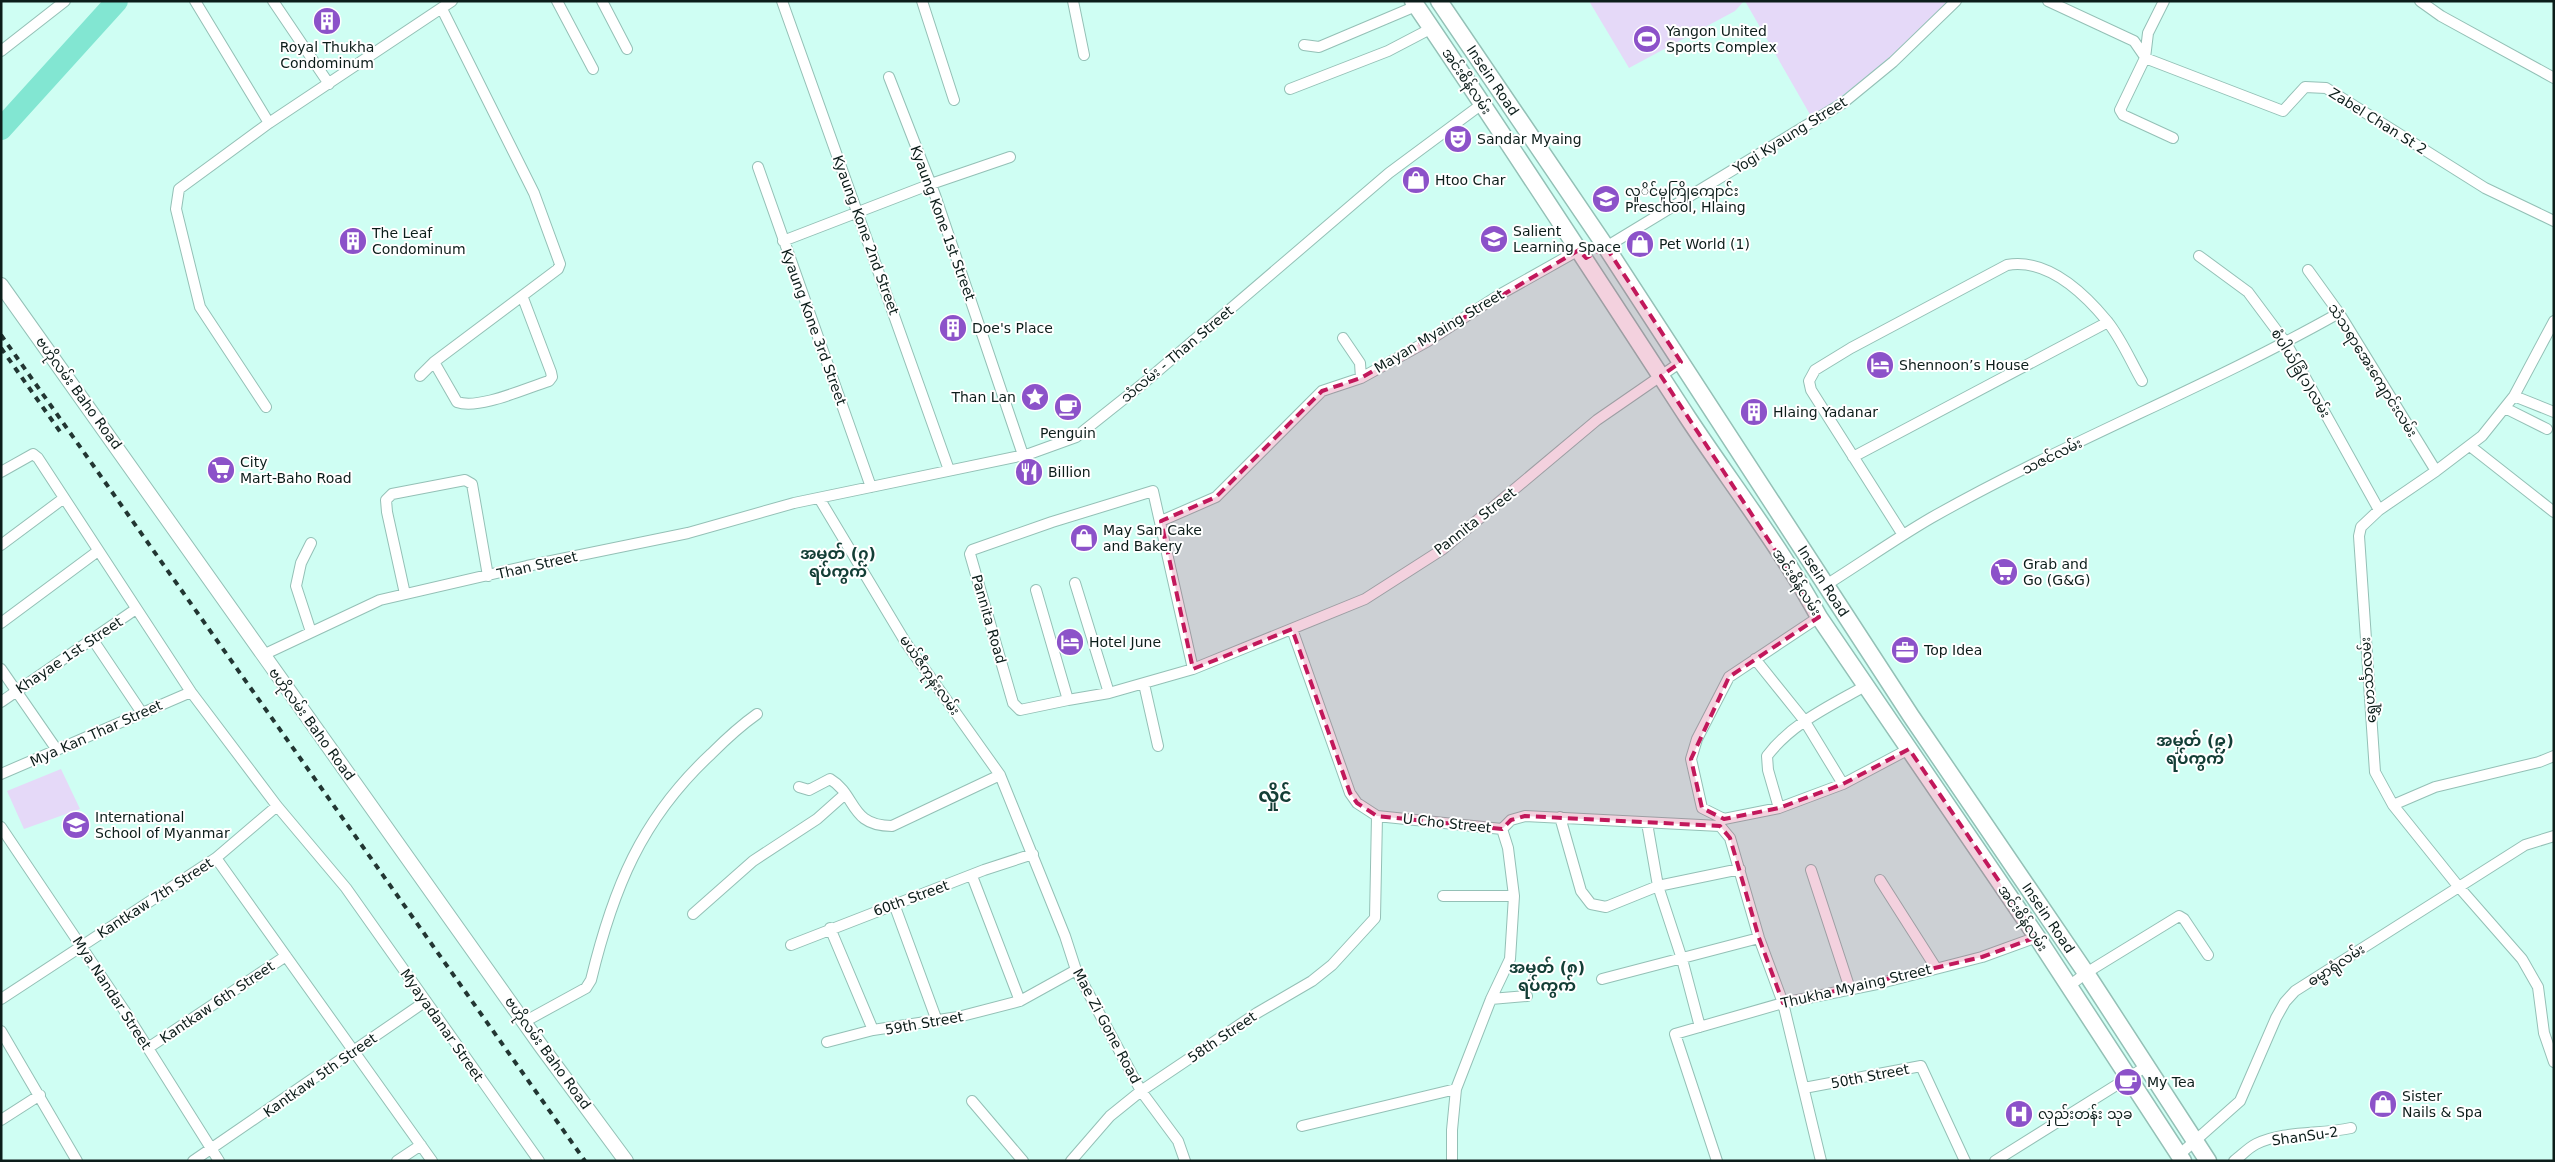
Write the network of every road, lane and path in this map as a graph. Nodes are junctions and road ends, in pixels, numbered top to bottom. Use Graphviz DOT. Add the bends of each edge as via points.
graph roads {
  1 [pos="65,1"];
  2 [pos="195,1"];
  3 [pos="274,1"];
  4 [pos="452,1"];
  5 [pos="557,1"];
  6 [pos="602,1"];
  7 [pos="782,1"];
  8 [pos="922,1"];
  9 [pos="1073,1"];
  10 [pos="1956,1"];
  11 [pos="2048,1"];
  12 [pos="2164,1"];
  13 [pos="2420,1"];
  14 [pos="1415,3"];
  15 [pos="1442,6"];
  16 [pos="442,9"];
  17 [pos="1430,25"];
  18 [pos="1304,45"];
  19 [pos="627,49"];
  20 [pos="1,51"];
  21 [pos="1084,55"];
  22 [pos="2145,58"];
  23 [pos="593,69"];
  24 [pos="889,77"];
  25 [pos="2554,78"];
  26 [pos="329,84"];
  27 [pos="1290,89"];
  28 [pos="1506,99"];
  29 [pos="954,100"];
  30 [pos="1484,108"];
  31 [pos="269,123"];
  32 [pos="2173,138"];
  33 [pos="1010,157"];
  34 [pos="758,167"];
  35 [pos="931,184"];
  36 [pos="858,213"];
  37 [pos="2554,221"];
  38 [pos="783,241"];
  39 [pos="1606,247"];
  40 [pos="1583,254"];
  41 [pos="2199,256"];
  42 [pos="2308,270"];
  43 [pos="1,285"];
  44 [pos="523,298"];
  45 [pos="2339,313"];
  46 [pos="2554,321"];
  47 [pos="2108,322"];
  48 [pos="1343,338"];
  49 [pos="2286,343"];
  50 [pos="434,362"];
  51 [pos="1681,362"];
  52 [pos="420,376"];
  53 [pos="1661,376"];
  54 [pos="1361,378"];
  55 [pos="2142,381"];
  56 [pos="2514,396"];
  57 [pos="266,407"];
  58 [pos="2505,408"];
  59 [pos="2554,412"];
  60 [pos="2547,429"];
  61 [pos="2470,446"];
  62 [pos="1023,455"];
  63 [pos="1853,457"];
  64 [pos="949,470"];
  65 [pos="1750,471"];
  66 [pos="2436,471"];
  67 [pos="1,472"];
  68 [pos="1731,483"];
  69 [pos="871,487"];
  70 [pos="64,498"];
  71 [pos="819,498"];
  72 [pos="2379,510"];
  73 [pos="2554,512"];
  74 [pos="1161,521"];
  75 [pos="1903,535"];
  76 [pos="311,543"];
  77 [pos="1,545"];
  78 [pos="98,551"];
  79 [pos="488,576"];
  80 [pos="1075,583"];
  81 [pos="1826,585"];
  82 [pos="1036,590"];
  83 [pos="405,594"];
  84 [pos="1807,595"];
  85 [pos="136,609"];
  86 [pos="1819,617"];
  87 [pos="1,623"];
  88 [pos="1292,629"];
  89 [pos="311,632"];
  90 [pos="93,640"];
  91 [pos="263,655"];
  92 [pos="1755,659"];
  93 [pos="1,669"];
  94 [pos="1193,669"];
  95 [pos="1144,684"];
  96 [pos="1865,686"];
  97 [pos="16,691"];
  98 [pos="191,692"];
  99 [pos="1109,693"];
  100 [pos="1068,700"];
  101 [pos="1,702"];
  102 [pos="142,713"];
  103 [pos="757,714"];
  104 [pos="1804,720"];
  105 [pos="1158,746"];
  106 [pos="57,750"];
  107 [pos="1909,750"];
  108 [pos="2554,756"];
  109 [pos="1,774"];
  110 [pos="1000,774"];
  111 [pos="1843,784"];
  112 [pos="799,787"];
  113 [pos="844,795"];
  114 [pos="2393,805"];
  115 [pos="277,806"];
  116 [pos="1779,808"];
  117 [pos="1377,816"];
  118 [pos="1560,817"];
  119 [pos="1647,823"];
  120 [pos="1,827"];
  121 [pos="1502,829"];
  122 [pos="2554,836"];
  123 [pos="1033,854"];
  124 [pos="216,858"];
  125 [pos="1740,869"];
  126 [pos="1811,870"];
  127 [pos="972,876"];
  128 [pos="1880,880"];
  129 [pos="1658,886"];
  130 [pos="2458,886"];
  131 [pos="1443,896"];
  132 [pos="1514,896"];
  133 [pos="894,904"];
  134 [pos="693,914"];
  135 [pos="830,928"];
  136 [pos="2037,937"];
  137 [pos="1759,938"];
  138 [pos="791,944"];
  139 [pos="82,947"];
  140 [pos="2208,955"];
  141 [pos="286,956"];
  142 [pos="1682,959"];
  143 [pos="1936,968"];
  144 [pos="1076,970"];
  145 [pos="2086,972"];
  146 [pos="1602,979"];
  147 [pos="2068,987"];
  148 [pos="1850,989"];
  149 [pos="1527,996"];
  150 [pos="1,999"];
  151 [pos="1492,999"];
  152 [pos="426,1001"];
  153 [pos="1020,1001"];
  154 [pos="1783,1003"];
  155 [pos="937,1021"];
  156 [pos="524,1022"];
  157 [pos="1700,1027"];
  158 [pos="873,1030"];
  159 [pos="1,1031"];
  160 [pos="827,1042"];
  161 [pos="148,1048"];
  162 [pos="355,1052"];
  163 [pos="2554,1062"];
  164 [pos="2147,1066"];
  165 [pos="2129,1077"];
  166 [pos="1804,1088"];
  167 [pos="1456,1089"];
  168 [pos="1141,1091"];
  169 [pos="40,1095"];
  170 [pos="972,1101"];
  171 [pos="1,1120"];
  172 [pos="1302,1126"];
  173 [pos="2351,1128"];
  174 [pos="2196,1142"];
  175 [pos="421,1145"];
  176 [pos="214,1148"];
  177 [pos="2181,1158"];
  178 [pos="77,1161"];
  179 [pos="193,1161"];
  180 [pos="219,1161"];
  181 [pos="397,1161"];
  182 [pos="432,1161"];
  183 [pos="540,1161"];
  184 [pos="626,1161"];
  185 [pos="1023,1161"];
  186 [pos="1071,1161"];
  187 [pos="1185,1161"];
  188 [pos="1452,1161"];
  189 [pos="1717,1161"];
  190 [pos="1821,1161"];
  191 [pos="1965,1161"];
  192 [pos="1996,1161"];
  193 [pos="2208,1161"];
  194 [pos="2234,1161"];
  1 -- 20 [label="street"];
  2 -- 31 [label="street"];
  3 -- 26 [label="street"];
  4 -- 16 [label="street"];
  5 -- 23 [label="street"];
  6 -- 19 [label="street"];
  7 -- 36 [label="street, Kyaung Kone 2nd Street"];
  8 -- 29 [label="street"];
  9 -- 21 [label="street"];
  10 -- 39 [label="street, Yogi Kyaung Street" via="1893,62 1843,103"];
  11 -- 22 [label="street" via="2134,42"];
  12 -- 22 [label="street" via="2148,33"];
  13 -- 25 [label="street" via="2441,16"];
  14 -- 17 [label="main road, အင်းစိန်လမ်း"];
  14 -- 18 [label="street" via="1319,47"];
  15 -- 17 [label="main road"];
  15 -- 28 [label="main road, Insein Road"];
  16 -- 26 [label="street"];
  16 -- 44 [label="street" via="534,193 560,257 558,269"];
  17 -- 27 [label="street" via="1388,51"];
  17 -- 30 [label="main road, အင်းစိန်လမ်း"];
  22 -- 32 [label="street" via="2120,110 2123,115"];
  22 -- 37 [label="street, Zabel Chan St 2" via="2283,111 2304,87 2326,88 2485,188"];
  24 -- 35 [label="street, Kyaung Kone 1st Street"];
  26 -- 31 [label="street"];
  28 -- 30 [label="main road"];
  28 -- 39 [label="main road, Insein Road"];
  30 -- 40 [label="main road, အင်းစိန်လမ်း"];
  30 -- 62 [label="street, သံလမ်း - Than Street" via="1389,173 1076,437"];
  31 -- 57 [label="street" via="179,189 176,208 200,307"];
  33 -- 35 [label="street"];
  34 -- 38 [label="street, Kyaung Kone 3rd Street"];
  35 -- 36 [label="street"];
  35 -- 62 [label="street, Kyaung Kone 1st Street"];
  36 -- 38 [label="street"];
  36 -- 64 [label="street, Kyaung Kone 2nd Street"];
  38 -- 69 [label="street, Kyaung Kone 3rd Street"];
  39 -- 40 [label="main road"];
  39 -- 51 [label="main road, Insein Road"];
  40 -- 53 [label="main road, အင်းစိန်လမ်း"];
  40 -- 54 [label="street, Mayan Myaing Street" via="1500,295 1428,341"];
  41 -- 49 [label="street, စံပါယ်ခြံ(၁)လမ်း" via="2248,292"];
  42 -- 45 [label="street, သံသရာအေးကျောင်းလမ်း"];
  43 -- 91 [label="main road, ဗဟိုလမ်း Baho Road"];
  44 -- 50 [label="street"];
  44 -- 50 [label="street" via="551,372 549,381 465,405 457,402"];
  45 -- 49 [label="street, သဇင်လမ်း"];
  45 -- 66 [label="street, သံသရာအေးကျောင်းလမ်း"];
  46 -- 56 [label="street, ရွှေဟင်္သာလမ်း"];
  47 -- 55 [label="street"];
  47 -- 63 [label="street"];
  47 -- 63 [label="street" via="2080,292 2055,275 2031,264 2007,264 1815,370 1809,381 1810,390"];
  48 -- 54 [label="street" via="1360,363"];
  49 -- 72 [label="street, စံပါယ်ခြံ(၁)လမ်း"];
  49 -- 75 [label="street, သဇင်လမ်း" via="1993,485"];
  50 -- 52 [label="street"];
  51 -- 53 [label="street, Pannita Street"];
  51 -- 65 [label="main road, Insein Road"];
  53 -- 68 [label="main road, အင်းစိန်လမ်း"];
  53 -- 88 [label="street, Pannita Street" via="1597,420 1443,549 1365,599"];
  54 -- 74 [label="street, Mayan Myaing Street" via="1322,390 1216,497"];
  56 -- 58 [label="street, ရွှေဟင်္သာလမ်း"];
  56 -- 59 [label="street"];
  58 -- 60 [label="street"];
  58 -- 61 [label="street, ရွှေဟင်္သာလမ်း"];
  61 -- 66 [label="street, ရွှေဟင်္သာလမ်း"];
  61 -- 73 [label="street"];
  62 -- 64 [label="street, သံလမ်း - Than Street"];
  63 -- 75 [label="street"];
  64 -- 69 [label="street, သံလမ်း - Than Street"];
  65 -- 68 [label="main road"];
  65 -- 81 [label="main road, Insein Road"];
  66 -- 72 [label="street, ရွှေဟင်္သာလမ်း"];
  67 -- 70 [label="street, Myayadanar Street" via="33,454"];
  68 -- 84 [label="main road, အင်းစိန်လမ်း"];
  69 -- 71 [label="street, သံလမ်း - Than Street"];
  70 -- 77 [label="street"];
  70 -- 78 [label="street, Myayadanar Street"];
  71 -- 79 [label="street, Than Street" via="688,534"];
  71 -- 110 [label="street, မယ်ဇီကုန်းလမ်း" via="906,643"];
  72 -- 114 [label="street, ရွှေဟင်္သာလမ်း" via="2361,527 2360,562 2375,772"];
  74 -- 94 [label="street"];
  74 -- 100 [label="street, Pannita Road" via="1155,492 1151,490 972,550 970,554 1016,707 1020,710"];
  75 -- 81 [label="street, သဇင်လမ်း"];
  76 -- 89 [label="street" via="296,586"];
  78 -- 85 [label="street, Myayadanar Street"];
  78 -- 87 [label="street"];
  79 -- 83 [label="street, Than Street"];
  79 -- 83 [label="street" via="472,484 465,480 392,494 386,500 387,512"];
  80 -- 99 [label="street"];
  81 -- 84 [label="main road"];
  81 -- 145 [label="main road, Insein Road"];
  82 -- 100 [label="street"];
  83 -- 89 [label="street, Than Street" via="380,600"];
  84 -- 86 [label="main road, အင်းစိန်လမ်း"];
  85 -- 90 [label="street, Khayae 1st Street"];
  85 -- 98 [label="street, Myayadanar Street"];
  86 -- 92 [label="street"];
  86 -- 96 [label="main road, အင်းစိန်လမ်း"];
  88 -- 94 [label="street, Pannita Street"];
  88 -- 117 [label="street, U Cho Street" via="1350,793 1357,803"];
  89 -- 91 [label="street, Than Street"];
  90 -- 97 [label="street, Khayae 1st Street"];
  90 -- 102 [label="street"];
  91 -- 156 [label="main road, ဗဟိုလမ်း Baho Road"];
  92 -- 104 [label="street"];
  92 -- 116 [label="street" via="1729,678 1697,739 1691,759 1702,808 1724,819"];
  93 -- 97 [label="street"];
  94 -- 95 [label="street, Pannita Street"];
  95 -- 99 [label="street, Pannita Street"];
  95 -- 105 [label="street"];
  96 -- 104 [label="street"];
  96 -- 107 [label="main road, အင်းစိန်လမ်း"];
  97 -- 101 [label="street, Khayae 1st Street"];
  97 -- 106 [label="street"];
  98 -- 102 [label="street, Mya Kan Thar Street"];
  98 -- 115 [label="street, Myayadanar Street"];
  99 -- 100 [label="street, Pannita Street"];
  102 -- 106 [label="street, Mya Kan Thar Street"];
  103 -- 156 [label="street" via="690,773 649,826 613,899 586,988"];
  104 -- 111 [label="street"];
  104 -- 116 [label="street" via="1767,756"];
  106 -- 109 [label="street, Mya Kan Thar Street"];
  107 -- 111 [label="street"];
  107 -- 136 [label="main road, အင်းစိန်လမ်း"];
  108 -- 114 [label="street" via="2435,787"];
  110 -- 113 [label="street" via="892,826 876,826 864,819"];
  110 -- 123 [label="street, မယ်ဇီကုန်းလမ်း"];
  111 -- 116 [label="street"];
  112 -- 113 [label="street" via="809,790 830,778"];
  113 -- 134 [label="street" via="817,820 753,860"];
  114 -- 130 [label="street, ရွှေဟင်္သာလမ်း"];
  115 -- 124 [label="street, Kantkaw 7th Street"];
  115 -- 152 [label="street, Myayadanar Street" via="346,888"];
  117 -- 121 [label="street, U Cho Street"];
  117 -- 168 [label="street, 58th Street" via="1375,918 1332,965 1312,981 1257,1013"];
  118 -- 119 [label="street"];
  118 -- 121 [label="street" via="1525,816 1511,820"];
  118 -- 129 [label="street" via="1581,891 1591,904 1606,907"];
  119 -- 125 [label="street" via="1720,826 1730,838"];
  119 -- 129 [label="street"];
  120 -- 139 [label="street, Mya Nandar Street"];
  121 -- 132 [label="street, U Cho Street" via="1508,848"];
  122 -- 130 [label="street, ဓမ္မာရုံလမ်း" via="2524,845"];
  123 -- 127 [label="street, 60th Street"];
  123 -- 144 [label="street, Mae Zi Gone Road"];
  124 -- 139 [label="street, Kantkaw 7th Street"];
  124 -- 141 [label="street"];
  125 -- 129 [label="street"];
  125 -- 137 [label="street"];
  126 -- 148 [label="street"];
  127 -- 133 [label="street, 60th Street"];
  127 -- 153 [label="street"];
  128 -- 143 [label="street"];
  129 -- 142 [label="street"];
  130 -- 163 [label="street, ရွှေဟင်္သာလမ်း" via="2522,959 2538,987 2544,1033"];
  130 -- 174 [label="street, ဓမ္မာရုံလမ်း" via="2295,991 2276,1018 2240,1101"];
  131 -- 132 [label="street"];
  132 -- 151 [label="street, U Cho Street" via="1510,959"];
  133 -- 135 [label="street, 60th Street"];
  133 -- 155 [label="street"];
  135 -- 138 [label="street, 60th Street"];
  135 -- 158 [label="street"];
  136 -- 143 [label="street, Thukha Myaing Street" via="1982,957"];
  136 -- 147 [label="main road, အင်းစိန်လမ်း"];
  137 -- 142 [label="street"];
  137 -- 154 [label="street"];
  139 -- 150 [label="street, Kantkaw 7th Street"];
  139 -- 161 [label="street, Mya Nandar Street"];
  140 -- 145 [label="street" via="2179,916"];
  141 -- 161 [label="street, Kantkaw 6th Street"];
  141 -- 162 [label="street"];
  142 -- 146 [label="street"];
  142 -- 157 [label="street"];
  143 -- 148 [label="street, Thukha Myaing Street"];
  144 -- 153 [label="street, 59th Street"];
  144 -- 168 [label="street, Mae Zi Gone Road"];
  145 -- 147 [label="street"];
  145 -- 164 [label="main road, Insein Road"];
  147 -- 165 [label="main road, အင်းစိန်လမ်း"];
  148 -- 154 [label="street, Thukha Myaing Street"];
  149 -- 151 [label="street"];
  151 -- 167 [label="street, U Cho Street"];
  152 -- 162 [label="street, Kantkaw 5th Street"];
  152 -- 183 [label="street, Myayadanar Street"];
  153 -- 155 [label="street, 59th Street"];
  154 -- 157 [label="street, Thukha Myaing Street"];
  154 -- 166 [label="street"];
  155 -- 158 [label="street, 59th Street"];
  156 -- 184 [label="main road, ဗဟိုလမ်း Baho Road"];
  157 -- 189 [label="street, Thukha Myaing Street" via="1675,1034"];
  158 -- 160 [label="street, 59th Street"];
  159 -- 169 [label="street"];
  161 -- 176 [label="street, Mya Nandar Street"];
  162 -- 175 [label="street"];
  162 -- 176 [label="street, Kantkaw 5th Street"];
  164 -- 165 [label="street"];
  164 -- 174 [label="main road, Insein Road"];
  165 -- 177 [label="main road, အင်းစိန်လမ်း"];
  165 -- 192 [label="street"];
  166 -- 190 [label="street"];
  166 -- 191 [label="street, 50th Street" via="1921,1066"];
  167 -- 172 [label="street"];
  167 -- 188 [label="street, U Cho Street"];
  168 -- 186 [label="street, 58th Street" via="1110,1116"];
  168 -- 187 [label="street, Mae Zi Gone Road" via="1178,1141"];
  169 -- 171 [label="street"];
  169 -- 178 [label="street"];
  170 -- 185 [label="street"];
  173 -- 194 [label="street, ShanSu-2" via="2284,1136 2256,1144"];
  174 -- 177 [label="street, ဓမ္မာရုံလမ်း"];
  174 -- 193 [label="main road, Insein Road"];
  175 -- 181 [label="street"];
  175 -- 182 [label="street"];
  176 -- 179 [label="street, Kantkaw 5th Street"];
  176 -- 180 [label="street, Mya Nandar Street"];
}
